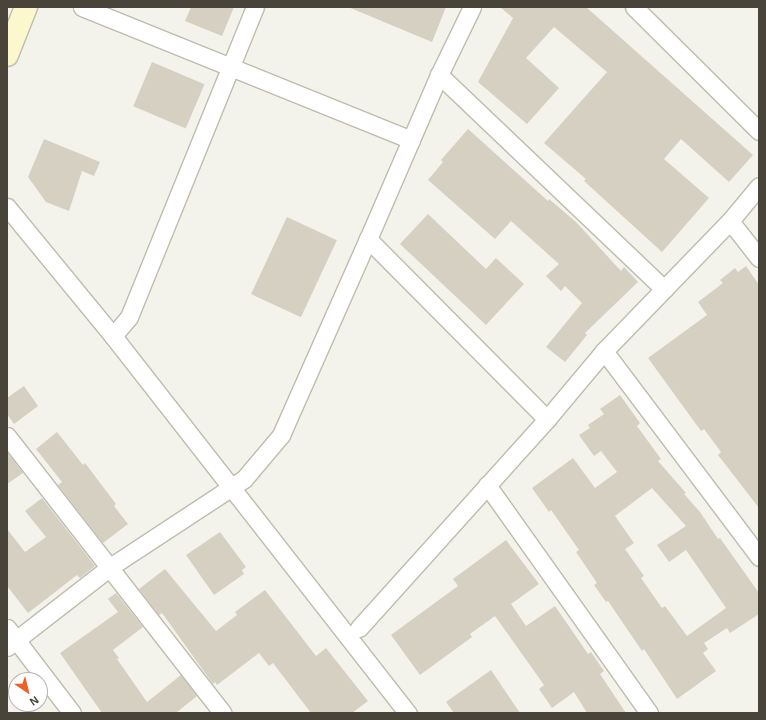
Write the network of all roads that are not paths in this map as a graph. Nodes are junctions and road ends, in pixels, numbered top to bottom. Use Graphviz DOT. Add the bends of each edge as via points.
graph roads {
  1 [pos="26,7"];
  2 [pos="82,7"];
  3 [pos="255,7"];
  4 [pos="472,7"];
  5 [pos="634,7"];
  6 [pos="7,56"];
  7 [pos="230,67"];
  8 [pos="440,75"];
  9 [pos="759,131"];
  10 [pos="411,140"];
  11 [pos="759,186"];
  12 [pos="7,207"];
  13 [pos="730,221"];
  14 [pos="368,239"];
  15 [pos="759,258"];
  16 [pos="664,289"];
  17 [pos="112,336"];
  18 [pos="604,351"];
  19 [pos="547,419"];
  20 [pos="7,436"];
  21 [pos="488,485"];
  22 [pos="231,487"];
  23 [pos="759,558"];
  24 [pos="110,567"];
  25 [pos="359,628"];
  26 [pos="10,638"];
  27 [pos="72,713"];
  28 [pos="223,713"];
  29 [pos="408,713"];
  30 [pos="649,713"];
  1 -- 6 [label="main road"];
  2 -- 7 [label="street"];
  3 -- 7 [label="street"];
  4 -- 8 [label="street"];
  5 -- 9 [label="street"];
  7 -- 10 [label="street"];
  7 -- 17 [label="street" via="129,318"];
  8 -- 10 [label="street"];
  8 -- 16 [label="street"];
  10 -- 14 [label="street"];
  11 -- 13 [label="street"];
  12 -- 17 [label="street"];
  13 -- 15 [label="street"];
  13 -- 16 [label="street"];
  14 -- 19 [label="street"];
  14 -- 22 [label="street" via="282,435 244,479"];
  16 -- 18 [label="street"];
  17 -- 22 [label="street"];
  18 -- 19 [label="street"];
  18 -- 23 [label="street"];
  19 -- 21 [label="street"];
  20 -- 24 [label="street"];
  21 -- 25 [label="street"];
  21 -- 30 [label="street"];
  22 -- 24 [label="street"];
  22 -- 29 [label="street"];
  24 -- 26 [label="street"];
  24 -- 28 [label="street"];
  26 -- 27 [label="street"];
}
